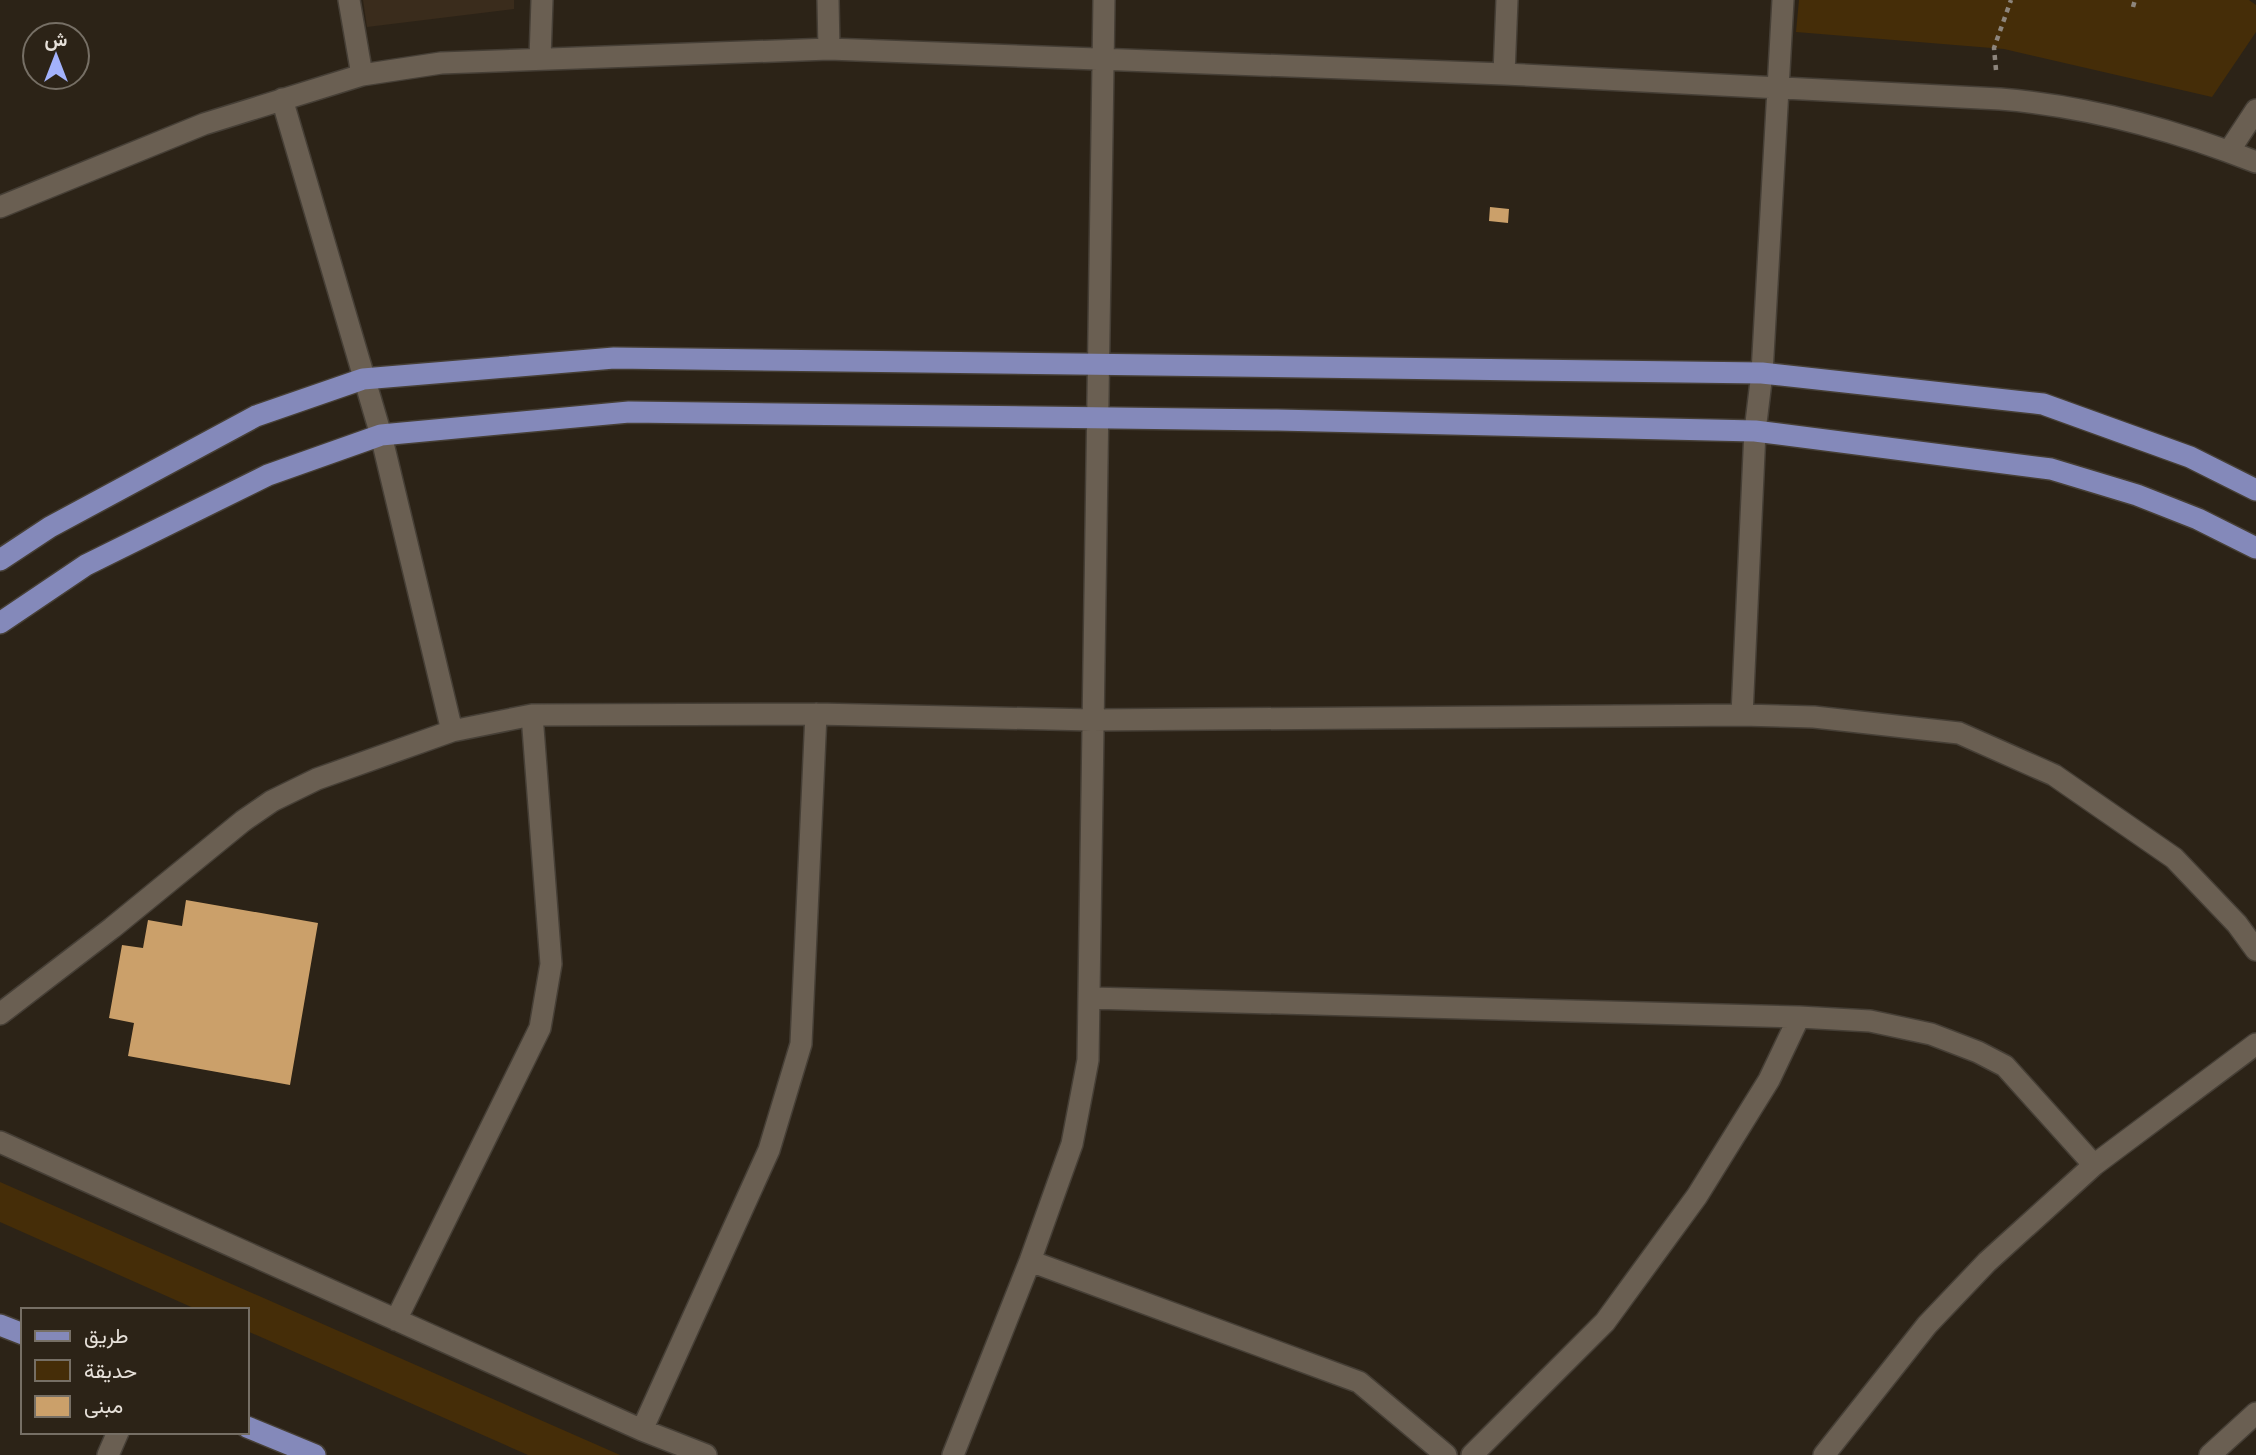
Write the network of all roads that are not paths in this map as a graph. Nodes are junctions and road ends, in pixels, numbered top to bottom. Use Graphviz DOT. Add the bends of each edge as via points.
graph roads {
  1 [pos="349,0"];
  2 [pos="541,0"];
  3 [pos="828,0"];
  4 [pos="1104,0"];
  5 [pos="1507,0"];
  6 [pos="1783,0"];
  7 [pos="829,49"];
  8 [pos="540,59"];
  9 [pos="1103,60"];
  10 [pos="1504,74"];
  11 [pos="362,75"];
  12 [pos="1779,86"];
  13 [pos="282,99"];
  14 [pos="2256,110"];
  15 [pos="2229,151"];
  16 [pos="2256,162"];
  17 [pos="0,208"];
  18 [pos="1098,364"];
  19 [pos="1762,373"];
  20 [pos="363,379"];
  21 [pos="1097,418"];
  22 [pos="1755,431"];
  23 [pos="381,435"];
  24 [pos="2256,490"];
  25 [pos="2256,548"];
  26 [pos="0,560"];
  27 [pos="0,623"];
  28 [pos="816,714"];
  29 [pos="533,715"];
  30 [pos="1742,715"];
  31 [pos="1092,720"];
  32 [pos="452,731"];
  33 [pos="2256,950"];
  34 [pos="1090,998"];
  35 [pos="0,1014"];
  36 [pos="1799,1017"];
  37 [pos="2256,1044"];
  38 [pos="0,1142"];
  39 [pos="2094,1165"];
  40 [pos="1030,1261"];
  41 [pos="396,1320"];
  42 [pos="0,1325"];
  43 [pos="21,1333"];
  44 [pos="2256,1413"];
  45 [pos="248,1427"];
  46 [pos="642,1430"];
  47 [pos="117,1434"];
  48 [pos="108,1455"];
  49 [pos="315,1455"];
  50 [pos="706,1455"];
  51 [pos="953,1455"];
  52 [pos="1446,1455"];
  53 [pos="1472,1455"];
  54 [pos="1824,1455"];
  55 [pos="2210,1455"];
  1 -- 11 [label="street"];
  2 -- 8 [label="street"];
  3 -- 7 [label="street"];
  4 -- 9 [label="street"];
  5 -- 10 [label="street"];
  6 -- 12 [label="street"];
  7 -- 8 [label="street"];
  7 -- 9 [label="street"];
  8 -- 11 [label="street" via="441,63"];
  9 -- 10 [label="street"];
  9 -- 18 [label="street"];
  10 -- 12 [label="street"];
  11 -- 13 [label="street"];
  12 -- 15 [label="street" via="2056,105"];
  12 -- 19 [label="street"];
  13 -- 17 [label="street" via="204,124"];
  13 -- 20 [label="street"];
  14 -- 15 [label="street"];
  15 -- 16 [label="street"];
  18 -- 19 [label="main road"];
  18 -- 20 [label="main road" via="614,358"];
  18 -- 21 [label="street"];
  19 -- 22 [label="street"];
  19 -- 24 [label="main road" via="2043,404 2190,457"];
  20 -- 23 [label="street"];
  20 -- 26 [label="main road" via="256,416 50,527"];
  21 -- 22 [label="main road"];
  21 -- 23 [label="main road" via="629,412"];
  21 -- 31 [label="street"];
  22 -- 25 [label="main road" via="2050,469 2137,495"];
  22 -- 30 [label="street"];
  23 -- 27 [label="main road" via="268,475 86,565"];
  23 -- 32 [label="street"];
  28 -- 29 [label="street"];
  28 -- 31 [label="street"];
  28 -- 46 [label="street" via="801,1044 769,1150"];
  29 -- 32 [label="street"];
  29 -- 41 [label="street" via="551,964 540,1028"];
  30 -- 31 [label="street"];
  30 -- 33 [label="street" via="1814,717 1959,733 2054,775 2174,858"];
  31 -- 34 [label="street"];
  32 -- 35 [label="street" via="317,779 272,801"];
  34 -- 36 [label="street"];
  34 -- 40 [label="street" via="1088,1060 1072,1144"];
  36 -- 39 [label="street" via="1870,1021 1931,1034 1978,1052 2005,1066"];
  36 -- 53 [label="street" via="1769,1080 1697,1196 1605,1322"];
  37 -- 39 [label="street"];
  38 -- 41 [label="street"];
  39 -- 54 [label="street" via="1987,1262 1927,1325"];
  40 -- 51 [label="street"];
  40 -- 52 [label="street" via="1359,1382"];
  41 -- 46 [label="street"];
  42 -- 43 [label="main road"];
  44 -- 55 [label="street"];
  45 -- 49 [label="main road"];
  46 -- 50 [label="street"];
  47 -- 48 [label="street"];
}
